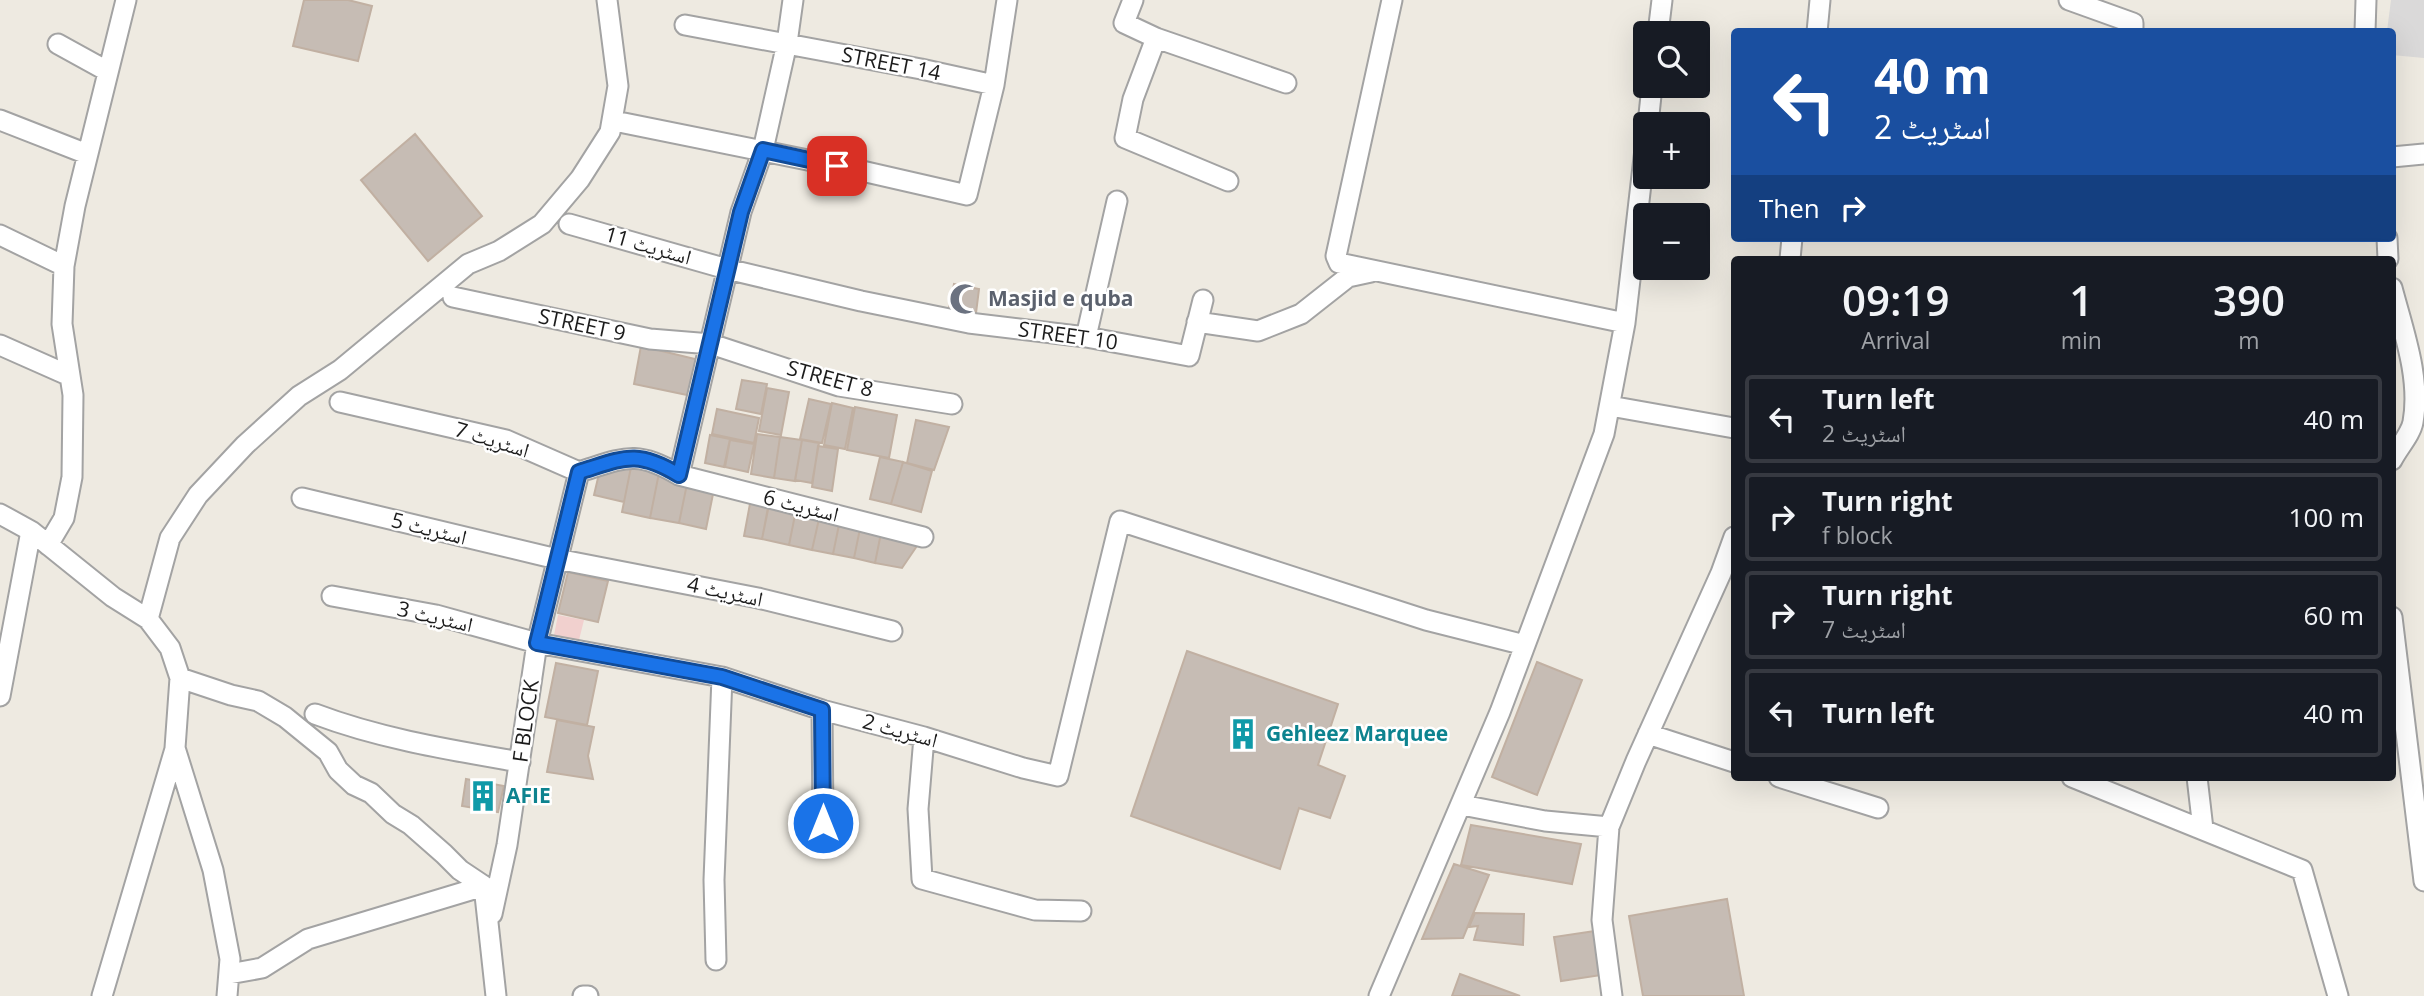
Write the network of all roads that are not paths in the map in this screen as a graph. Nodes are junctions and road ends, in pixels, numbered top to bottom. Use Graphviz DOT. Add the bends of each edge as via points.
graph roads {
  1 [pos="125,0"];
  2 [pos="607,0"];
  3 [pos="793,0"];
  4 [pos="1007,0"];
  5 [pos="1133,0"];
  6 [pos="1392,0"];
  7 [pos="1662,0"];
  8 [pos="1820,0"];
  9 [pos="2068,0"];
  10 [pos="2366,0"];
  11 [pos="1659,21"];
  12 [pos="685,26"];
  13 [pos="1816,28"];
  14 [pos="2133,28"];
  15 [pos="2365,28"];
  16 [pos="1156,38"];
  17 [pos="787,43"];
  18 [pos="58,44"];
  19 [pos="107,71"];
  20 [pos="1286,83"];
  21 [pos="994,85"];
  22 [pos="0,120"];
  23 [pos="624,122"];
  24 [pos="763,150"];
  25 [pos="87,154"];
  26 [pos="2424,154"];
  27 [pos="2396,157"];
  28 [pos="1228,181"];
  29 [pos="1640,189"];
  30 [pos="1117,201"];
  31 [pos="569,224"];
  32 [pos="0,235"];
  33 [pos="64,266"];
  34 [pos="727,269"];
  35 [pos="1377,271"];
  36 [pos="453,297"];
  37 [pos="2396,298"];
  38 [pos="1203,300"];
  39 [pos="1197,322"];
  40 [pos="1625,324"];
  41 [pos="1086,337"];
  42 [pos="711,344"];
  43 [pos="0,345"];
  44 [pos="2417,351"];
  45 [pos="70,376"];
  46 [pos="340,402"];
  47 [pos="952,404"];
  48 [pos="1609,406"];
  49 [pos="1731,427"];
  50 [pos="2396,453"];
  51 [pos="579,472"];
  52 [pos="679,475"];
  53 [pos="302,498"];
  54 [pos="0,514"];
  55 [pos="31,531"];
  56 [pos="923,537"];
  57 [pos="48,545"];
  58 [pos="1731,545"];
  59 [pos="557,559"];
  60 [pos="332,596"];
  61 [pos="148,620"];
  62 [pos="892,631"];
  63 [pos="537,643"];
  64 [pos="1525,645"];
  65 [pos="722,677"];
  66 [pos="180,678"];
  67 [pos="2396,683"];
  68 [pos="0,696"];
  69 [pos="822,710"];
  70 [pos="315,714"];
  71 [pos="2398,716"];
  72 [pos="1648,734"];
  73 [pos="924,737"];
  74 [pos="175,748"];
  75 [pos="1731,761"];
  76 [pos="520,762"];
  77 [pos="1792,781"];
  78 [pos="2083,781"];
  79 [pos="2197,781"];
  80 [pos="1462,805"];
  81 [pos="1878,808"];
  82 [pos="823,823"];
  83 [pos="1609,827"];
  84 [pos="2203,829"];
  85 [pos="2424,881"];
  86 [pos="484,886"];
  87 [pos="1081,911"];
  88 [pos="488,932"];
  89 [pos="716,960"];
  90 [pos="229,974"];
  91 [pos="102,996"];
  92 [pos="227,996"];
  93 [pos="496,996"];
  94 [pos="1379,996"];
  95 [pos="1612,996"];
  96 [pos="2338,996"];
  1 -- 19 [label="street"];
  2 -- 61 [label="street" via="618,86 610,132 580,179 542,224 468,264 340,370 299,396 245,445 198,495 170,538"];
  3 -- 17 [label="street"];
  4 -- 21 [label="street"];
  5 -- 16 [label="street" via="1124,23"];
  6 -- 35 [label="street" via="1336,256 1339,263"];
  7 -- 11 [label="street"];
  8 -- 13 [label="street"];
  9 -- 14 [label="street" via="2133,23"];
  10 -- 15 [label="street"];
  12 -- 17 [label="street, STREET 14"];
  16 -- 20 [label="street"];
  16 -- 28 [label="street" via="1133,99 1125,138"];
  17 -- 21 [label="street, STREET 14"];
  17 -- 24 [label="street"];
  18 -- 19 [label="street"];
  19 -- 25 [label="street"];
  21 -- 24 [label="street" via="967,195"];
  22 -- 25 [label="street"];
  23 -- 24 [label="street"];
  24 -- 34 [label="street"];
  25 -- 33 [label="street"];
  26 -- 27 [label="street"];
  29 -- 40 [label="street"];
  30 -- 41 [label="street"];
  31 -- 34 [label="street, اسٹریٹ 11"];
  32 -- 33 [label="street"];
  33 -- 45 [label="street" via="62,324"];
  34 -- 41 [label="street, STREET 10" via="969,323"];
  34 -- 42 [label="street"];
  35 -- 39 [label="street" via="1348,276 1301,314 1258,331"];
  35 -- 40 [label="street"];
  36 -- 42 [label="street, STREET 9" via="650,339"];
  37 -- 44 [label="street"];
  38 -- 39 [label="street, STREET 10"];
  39 -- 41 [label="street, STREET 10" via="1189,356"];
  40 -- 48 [label="street"];
  42 -- 47 [label="street, STREET 8" via="839,386"];
  42 -- 52 [label="street"];
  43 -- 45 [label="street"];
  44 -- 50 [label="street" via="2413,424"];
  45 -- 57 [label="street" via="72,477 64,518"];
  46 -- 51 [label="street, اسٹریٹ 7" via="506,440"];
  48 -- 49 [label="street"];
  48 -- 64 [label="street" via="1604,434"];
  51 -- 52 [label="street" via="628,457 657,462"];
  51 -- 59 [label="street, F BLOCK"];
  52 -- 56 [label="street, اسٹریٹ 6"];
  53 -- 59 [label="street, اسٹریٹ 5"];
  54 -- 55 [label="street"];
  55 -- 57 [label="street"];
  55 -- 68 [label="street"];
  57 -- 61 [label="street"];
  58 -- 72 [label="street"];
  59 -- 62 [label="street, اسٹریٹ 4" via="758,598"];
  59 -- 63 [label="street, F BLOCK"];
  60 -- 63 [label="street, اسٹریٹ 3" via="436,615"];
  61 -- 66 [label="street" via="170,648"];
  63 -- 65 [label="street, اسٹریٹ 2"];
  63 -- 76 [label="street, F BLOCK"];
  64 -- 73 [label="street, اسٹریٹ 2" via="1426,620 1120,521 1058,776"];
  64 -- 80 [label="street"];
  65 -- 69 [label="street, اسٹریٹ 2"];
  65 -- 89 [label="street" via="713,880"];
  66 -- 74 [label="street"];
  66 -- 86 [label="street" via="258,701 285,717 328,752 338,770 355,785 371,793"];
  67 -- 71 [label="street"];
  69 -- 73 [label="street, اسٹریٹ 2"];
  69 -- 82 [label="street"];
  70 -- 76 [label="street" via="435,747"];
  71 -- 85 [label="street"];
  72 -- 75 [label="street"];
  72 -- 83 [label="street"];
  73 -- 87 [label="street" via="918,808 922,879 1035,910"];
  74 -- 90 [label="street" via="213,870"];
  74 -- 91 [label="street"];
  76 -- 88 [label="street, F BLOCK"];
  77 -- 81 [label="street"];
  78 -- 84 [label="street"];
  79 -- 84 [label="street"];
  80 -- 83 [label="street" via="1545,821"];
  80 -- 94 [label="street"];
  83 -- 95 [label="street" via="1602,920"];
  84 -- 96 [label="street" via="2302,870"];
  86 -- 88 [label="street"];
  86 -- 90 [label="street" via="308,939 262,968"];
  88 -- 93 [label="street"];
  90 -- 92 [label="street"];
}
